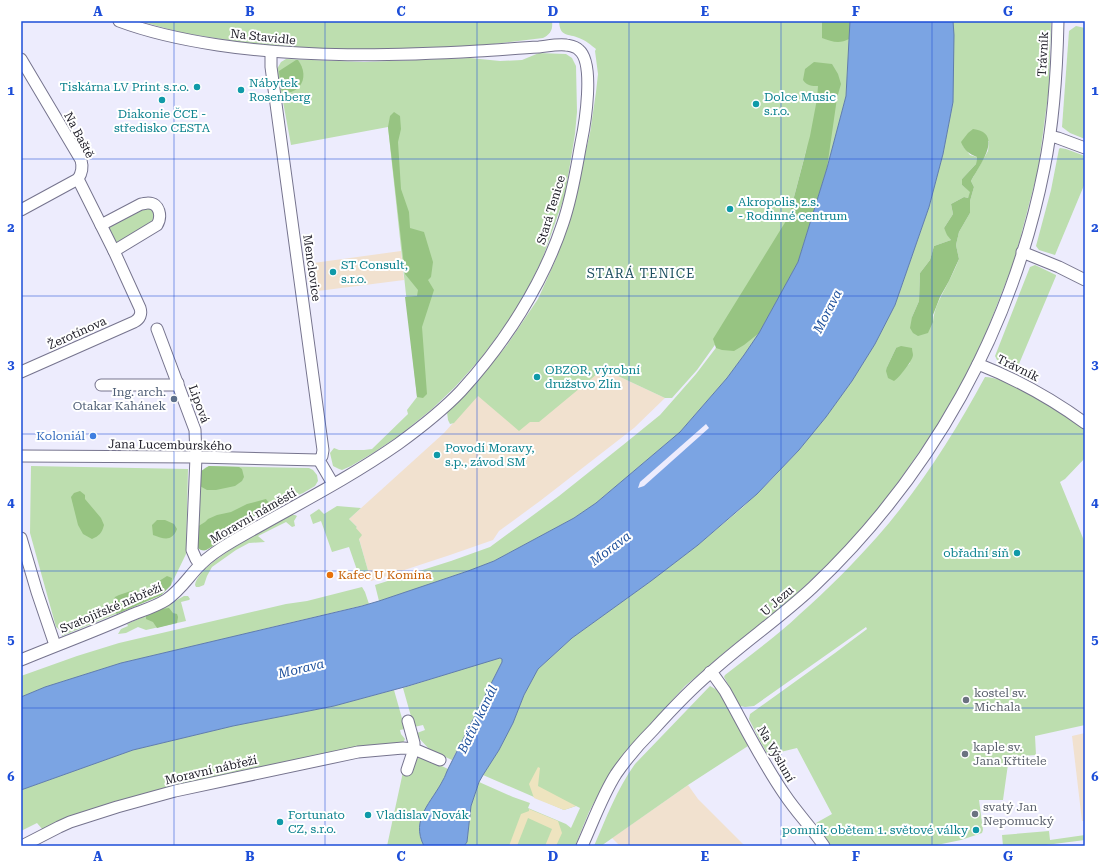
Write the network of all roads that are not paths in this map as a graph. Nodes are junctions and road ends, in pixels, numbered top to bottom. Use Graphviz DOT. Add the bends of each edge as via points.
graph roads {
  1 [pos="119,21"];
  2 [pos="1058,21"];
  3 [pos="272,52"];
  4 [pos="384,55"];
  5 [pos="21,59"];
  6 [pos="1050,136"];
  7 [pos="1085,148"];
  8 [pos="78,179"];
  9 [pos="21,210"];
  10 [pos="101,225"];
  11 [pos="114,251"];
  12 [pos="1022,252"];
  13 [pos="1085,280"];
  14 [pos="157,329"];
  15 [pos="978,364"];
  16 [pos="21,372"];
  17 [pos="178,383"];
  18 [pos="101,386"];
  19 [pos="1085,423"];
  20 [pos="21,456"];
  21 [pos="196,457"];
  22 [pos="319,460"];
  23 [pos="333,484"];
  24 [pos="21,538"];
  25 [pos="200,565"];
  26 [pos="55,645"];
  27 [pos="21,660"];
  28 [pos="710,672"];
  29 [pos="408,721"];
  30 [pos="414,749"];
  31 [pos="440,760"];
  32 [pos="407,770"];
  33 [pos="22,846"];
  34 [pos="582,846"];
  35 [pos="824,846"];
  1 -- 3 [label="street, Na Stavidle" via="185,39"];
  2 -- 6 [label="street, Trávník"];
  3 -- 4 [label="street, Na Stavidle"];
  3 -- 22 [label="street, Menclovice" via="271,66 323,450"];
  4 -- 23 [label="street, Stará Tenice" via="559,45 576,47 582,52 587,66 585,123 576,175 563,225 544,270 504,338 460,392 436,414 384,453"];
  5 -- 8 [label="street, Na Baště" via="80,160 82,168"];
  6 -- 7 [label="street"];
  6 -- 12 [label="street, Trávník" via="1037,199"];
  8 -- 9 [label="street"];
  8 -- 10 [label="street"];
  10 -- 11 [label="street"];
  10 -- 11 [label="street" via="141,204 151,204 159,210 157,225"];
  11 -- 16 [label="street, Žerotínova" via="140,308 137,320"];
  12 -- 13 [label="street"];
  12 -- 15 [label="street, Trávník" via="1005,304"];
  14 -- 17 [label="street, Lipová"];
  15 -- 19 [label="street, Trávník" via="1044,395"];
  15 -- 28 [label="street, U Jezu" via="947,422 924,457 864,534 811,588"];
  17 -- 18 [label="street, Lipová"];
  17 -- 21 [label="street, Lipová" via="195,430"];
  20 -- 21 [label="street, Jana Lucemburského"];
  21 -- 22 [label="street, Jana Lucemburského"];
  21 -- 25 [label="street, Moravní náměstí" via="192,550"];
  22 -- 23 [label="street"];
  23 -- 25 [label="street, Moravní náměstí" via="220,549"];
  24 -- 26 [label="street"];
  25 -- 26 [label="street, Svatojiřské nábřeží" via="167,599 103,628"];
  26 -- 27 [label="street, Svatojiřské nábřeží"];
  28 -- 34 [label="street, U Jezu" via="632,752 613,779"];
  28 -- 35 [label="street, Na Výsluní" via="725,691 783,793"];
  29 -- 30 [label="street"];
  30 -- 31 [label="street, Moravní nábřeží"];
  30 -- 32 [label="street"];
  30 -- 33 [label="street, Moravní nábřeží" via="358,752 175,791 70,822"];
}
